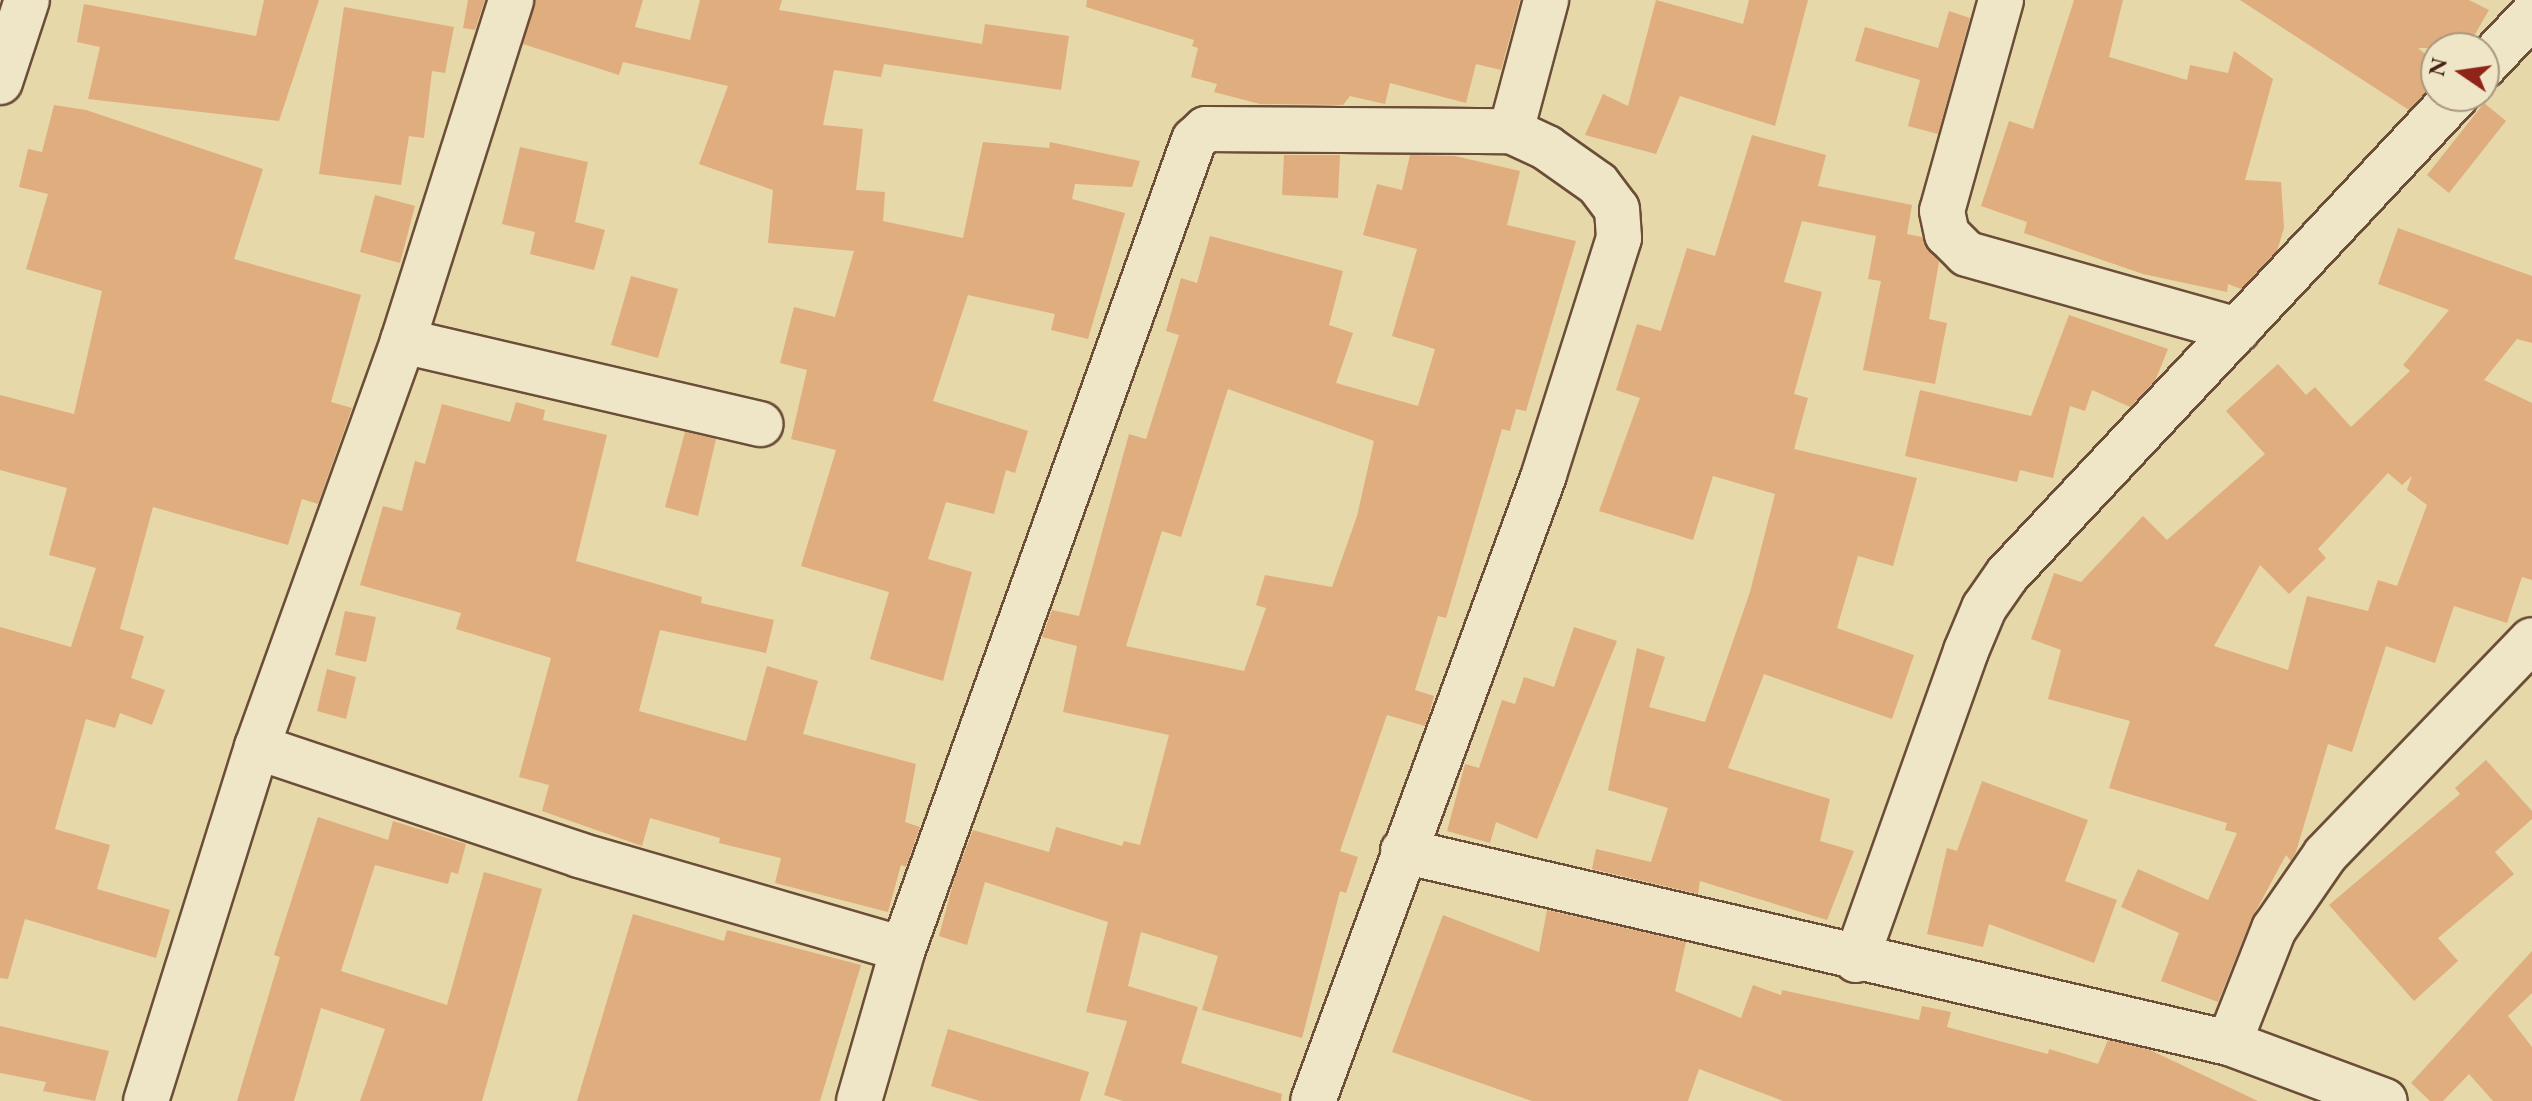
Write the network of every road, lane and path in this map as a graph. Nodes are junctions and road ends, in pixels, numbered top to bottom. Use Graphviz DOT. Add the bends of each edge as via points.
graph roads {
  1 [pos="511,0"];
  2 [pos="1546,0"];
  3 [pos="2001,0"];
  4 [pos="17,3"];
  5 [pos="2532,15"];
  6 [pos="2500,49"];
  7 [pos="0,82"];
  8 [pos="2441,112"];
  9 [pos="1511,131"];
  10 [pos="2238,330"];
  11 [pos="403,341"];
  12 [pos="761,424"];
  13 [pos="2532,640"];
  14 [pos="257,747"];
  15 [pos="1403,851"];
  16 [pos="903,949"];
  17 [pos="1856,960"];
  18 [pos="2229,1043"];
  19 [pos="146,1101"];
  20 [pos="859,1101"];
  21 [pos="1313,1101"];
  22 [pos="2385,1101"];
  1 -- 11 [label="street"];
  2 -- 9 [label="street"];
  3 -- 10 [label="street" via="1942,211 1947,234 1967,254"];
  4 -- 7 [label="street"];
  5 -- 6 [label="street"];
  8 -- 10 [label="street"];
  9 -- 15 [label="street" via="1547,148 1598,184 1617,209 1619,238 1544,475"];
  9 -- 16 [label="street" via="1206,129 1194,140"];
  10 -- 17 [label="street" via="2007,575 1984,608"];
  11 -- 12 [label="street"];
  11 -- 14 [label="street"];
  13 -- 18 [label="street" via="2325,855 2274,929"];
  14 -- 16 [label="street" via="579,855"];
  14 -- 19 [label="street"];
  15 -- 17 [label="street"];
  15 -- 21 [label="street"];
  16 -- 20 [label="street"];
  17 -- 18 [label="street"];
  18 -- 22 [label="street"];
}
